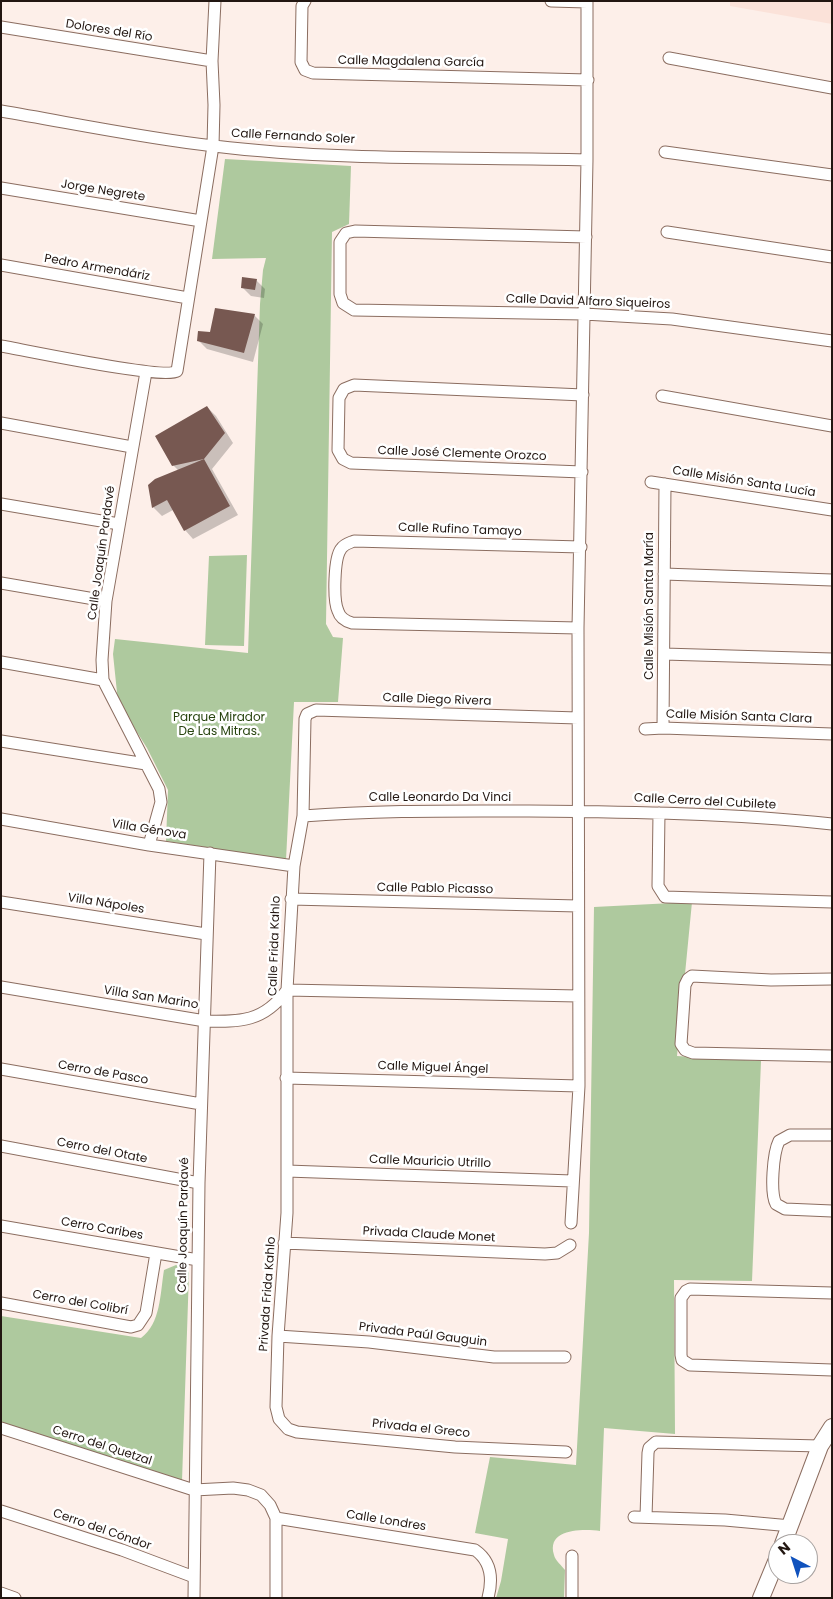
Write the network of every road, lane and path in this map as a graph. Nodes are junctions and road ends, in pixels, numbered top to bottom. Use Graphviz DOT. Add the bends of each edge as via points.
graph roads {
  1 [pos="215,1"];
  2 [pos="304,1"];
  3 [pos="551,1"];
  4 [pos="587,2"];
  5 [pos="1,27"];
  6 [pos="669,58"];
  7 [pos="212,61"];
  8 [pos="588,80"];
  9 [pos="832,88"];
  10 [pos="1,111"];
  11 [pos="213,146"];
  12 [pos="665,152"];
  13 [pos="587,160"];
  14 [pos="832,175"];
  15 [pos="1,188"];
  16 [pos="201,221"];
  17 [pos="667,232"];
  18 [pos="586,237"];
  19 [pos="832,257"];
  20 [pos="1,265"];
  21 [pos="188,298"];
  22 [pos="584,314"];
  23 [pos="832,341"];
  24 [pos="1,346"];
  25 [pos="146,372"];
  26 [pos="583,395"];
  27 [pos="662,396"];
  28 [pos="1,423"];
  29 [pos="832,426"];
  30 [pos="132,447"];
  31 [pos="582,472"];
  32 [pos="651,482"];
  33 [pos="665,484"];
  34 [pos="1,504"];
  35 [pos="832,510"];
  36 [pos="119,524"];
  37 [pos="581,547"];
  38 [pos="664,574"];
  39 [pos="832,580"];
  40 [pos="1,583"];
  41 [pos="106,600"];
  42 [pos="578,628"];
  43 [pos="664,654"];
  44 [pos="832,658"];
  45 [pos="1,662"];
  46 [pos="103,680"];
  47 [pos="578,718"];
  48 [pos="304,724"];
  49 [pos="662,728"];
  50 [pos="645,729"];
  51 [pos="832,734"];
  52 [pos="1,741"];
  53 [pos="146,764"];
  54 [pos="577,812"];
  55 [pos="659,813"];
  56 [pos="303,816"];
  57 [pos="1,819"];
  58 [pos="832,824"];
  59 [pos="149,845"];
  60 [pos="210,853"];
  61 [pos="294,866"];
  62 [pos="291,899"];
  63 [pos="1,902"];
  64 [pos="832,902"];
  65 [pos="578,906"];
  66 [pos="206,934"];
  67 [pos="832,979"];
  68 [pos="1,987"];
  69 [pos="287,990"];
  70 [pos="578,996"];
  71 [pos="204,1021"];
  72 [pos="832,1056"];
  73 [pos="1,1069"];
  74 [pos="286,1078"];
  75 [pos="578,1086"];
  76 [pos="201,1104"];
  77 [pos="832,1135"];
  78 [pos="1,1146"];
  79 [pos="287,1171"];
  80 [pos="572,1180"];
  81 [pos="198,1184"];
  82 [pos="832,1212"];
  83 [pos="571,1223"];
  84 [pos="1,1226"];
  85 [pos="284,1243"];
  86 [pos="570,1245"];
  87 [pos="156,1252"];
  88 [pos="198,1260"];
  89 [pos="832,1293"];
  90 [pos="1,1303"];
  91 [pos="278,1336"];
  92 [pos="565,1357"];
  93 [pos="832,1370"];
  94 [pos="279,1419"];
  95 [pos="832,1427"];
  96 [pos="1,1428"];
  97 [pos="820,1446"];
  98 [pos="566,1452"];
  99 [pos="194,1490"];
  100 [pos="1,1511"];
  101 [pos="646,1516"];
  102 [pos="634,1517"];
  103 [pos="276,1518"];
  104 [pos="791,1526"];
  105 [pos="788,1534"];
  106 [pos="572,1556"];
  107 [pos="194,1577"];
  108 [pos="768,1581"];
  109 [pos="1,1593"];
  110 [pos="15,1598"];
  111 [pos="194,1598"];
  112 [pos="276,1598"];
  113 [pos="488,1598"];
  114 [pos="572,1598"];
  115 [pos="761,1598"];
  1 -- 7 [label="street"];
  2 -- 8 [label="street, Calle Magdalena García" via="301,62 305,70 313,74"];
  3 -- 4 [label="street"];
  4 -- 8 [label="street"];
  5 -- 7 [label="street, Dolores del Río"];
  6 -- 9 [label="street"];
  7 -- 11 [label="street"];
  8 -- 13 [label="street"];
  10 -- 11 [label="street, Calle Fernando Soler"];
  11 -- 13 [label="street, Calle Fernando Soler" via="362,155"];
  11 -- 16 [label="street"];
  12 -- 14 [label="street"];
  13 -- 18 [label="street"];
  15 -- 16 [label="street, Jorge Negrete"];
  16 -- 21 [label="street"];
  17 -- 19 [label="street"];
  18 -- 22 [label="street"];
  18 -- 22 [label="street, Calle David Alfaro Siqueiros" via="356,231 346,233 340,242 340,294 343,303 354,310"];
  20 -- 21 [label="street, Pedro Armendáriz"];
  21 -- 25 [label="street" via="178,369 173,374"];
  22 -- 23 [label="street, Calle David Alfaro Siqueiros" via="687,320"];
  22 -- 26 [label="street"];
  24 -- 25 [label="street"];
  25 -- 30 [label="street, Calle Joaquín Pardavé"];
  26 -- 31 [label="street"];
  26 -- 31 [label="street, Calle José Clemente Orozco" via="354,385 344,389 339,398 338,450 343,459 351,463"];
  27 -- 29 [label="street"];
  28 -- 30 [label="street"];
  30 -- 36 [label="street, Calle Joaquín Pardavé"];
  31 -- 37 [label="street"];
  32 -- 33 [label="street, Calle Misión Santa Lucía"];
  33 -- 35 [label="street, Calle Misión Santa Lucía"];
  33 -- 38 [label="street, Calle Misión Santa María"];
  34 -- 36 [label="street"];
  36 -- 41 [label="street, Calle Joaquín Pardavé"];
  37 -- 42 [label="street"];
  37 -- 42 [label="street, Calle Rufino Tamayo" via="354,541 340,550 337,556 335,594 336,609 343,619 352,623"];
  38 -- 39 [label="street"];
  38 -- 43 [label="street, Calle Misión Santa María"];
  40 -- 41 [label="street"];
  41 -- 46 [label="street, Calle Joaquín Pardavé"];
  42 -- 47 [label="street"];
  43 -- 44 [label="street"];
  43 -- 49 [label="street, Calle Misión Santa María"];
  45 -- 46 [label="street"];
  46 -- 53 [label="street, Calle Joaquín Pardavé"];
  47 -- 48 [label="street, Calle Diego Rivera" via="316,710 307,714"];
  47 -- 54 [label="street"];
  48 -- 56 [label="street, Calle Frida Kahlo"];
  49 -- 50 [label="street, Calle Misión Santa Clara"];
  49 -- 51 [label="street, Calle Misión Santa Clara"];
  52 -- 53 [label="street"];
  53 -- 59 [label="street, Calle Joaquín Pardavé" via="159,789 161,802"];
  54 -- 55 [label="street, Calle Cerro del Cubilete"];
  54 -- 56 [label="street, Calle Leonardo Da Vinci" via="368,811"];
  54 -- 65 [label="street"];
  55 -- 58 [label="street, Calle Cerro del Cubilete"];
  55 -- 64 [label="street" via="658,886 665,897"];
  56 -- 61 [label="street, Calle Frida Kahlo"];
  57 -- 59 [label="street, Villa Génova"];
  59 -- 60 [label="street, Villa Génova"];
  60 -- 61 [label="street, Villa Génova"];
  60 -- 66 [label="street, Calle Joaquín Pardavé"];
  61 -- 62 [label="street, Calle Frida Kahlo"];
  62 -- 65 [label="street, Calle Pablo Picasso"];
  62 -- 69 [label="street, Calle Frida Kahlo"];
  63 -- 66 [label="street, Villa Nápoles"];
  65 -- 70 [label="street"];
  66 -- 71 [label="street, Calle Joaquín Pardavé"];
  67 -- 72 [label="street" via="692,976 685,985 681,1044 693,1053"];
  68 -- 71 [label="street, Villa San Marino"];
  69 -- 70 [label="street"];
  69 -- 71 [label="street, Villa San Marino" via="271,1008 254,1018 238,1022"];
  69 -- 74 [label="street, Calle Frida Kahlo"];
  70 -- 75 [label="street"];
  71 -- 76 [label="street, Calle Joaquín Pardavé"];
  73 -- 76 [label="street, Cerro de Pasco"];
  74 -- 75 [label="street, Calle Miguel Ángel"];
  74 -- 79 [label="street, Calle Frida Kahlo"];
  75 -- 80 [label="street"];
  76 -- 81 [label="street, Calle Joaquín Pardavé"];
  77 -- 82 [label="street" via="790,1135 778,1141 774,1154 773,1194 776,1204 785,1209"];
  78 -- 81 [label="street, Cerro del Otate"];
  79 -- 80 [label="street, Calle Mauricio Utrillo"];
  79 -- 85 [label="street, Privada Frida Kahlo"];
  80 -- 83 [label="street"];
  81 -- 88 [label="street, Calle Joaquín Pardavé"];
  84 -- 87 [label="street, Cerro Caribes"];
  85 -- 86 [label="street, Privada Claude Monet" via="545,1254 557,1253"];
  85 -- 91 [label="street, Privada Frida Kahlo"];
  87 -- 88 [label="street, Cerro Caribes"];
  87 -- 90 [label="street, Cerro del Colibrí" via="146,1312 138,1325 131,1327"];
  88 -- 99 [label="street, Calle Joaquín Pardavé"];
  89 -- 93 [label="street" via="686,1290 682,1298 681,1345 681,1355 686,1364"];
  91 -- 92 [label="street, Privada Paúl Gauguin" via="369,1342 494,1357"];
  91 -- 94 [label="street, Privada Frida Kahlo" via="276,1407"];
  94 -- 98 [label="street, Privada el Greco" via="297,1432 455,1448"];
  95 -- 97 [label="street"];
  96 -- 99 [label="street, Cerro del Quetzal"];
  97 -- 101 [label="street" via="656,1442 648,1452"];
  97 -- 104 [label="street"];
  99 -- 103 [label="street" via="248,1490 261,1495"];
  99 -- 107 [label="street, Calle Joaquín Pardavé"];
  100 -- 107 [label="street, Cerro del Cóndor"];
  101 -- 102 [label="street"];
  101 -- 104 [label="street"];
  103 -- 112 [label="street"];
  103 -- 113 [label="street, Calle Londres" via="475,1550 486,1561 490,1579"];
  104 -- 105 [label="street"];
  106 -- 114 [label="street"];
  107 -- 111 [label="street, Calle Joaquín Pardavé"];
  108 -- 115 [label="street"];
  109 -- 110 [label="street"];
}
